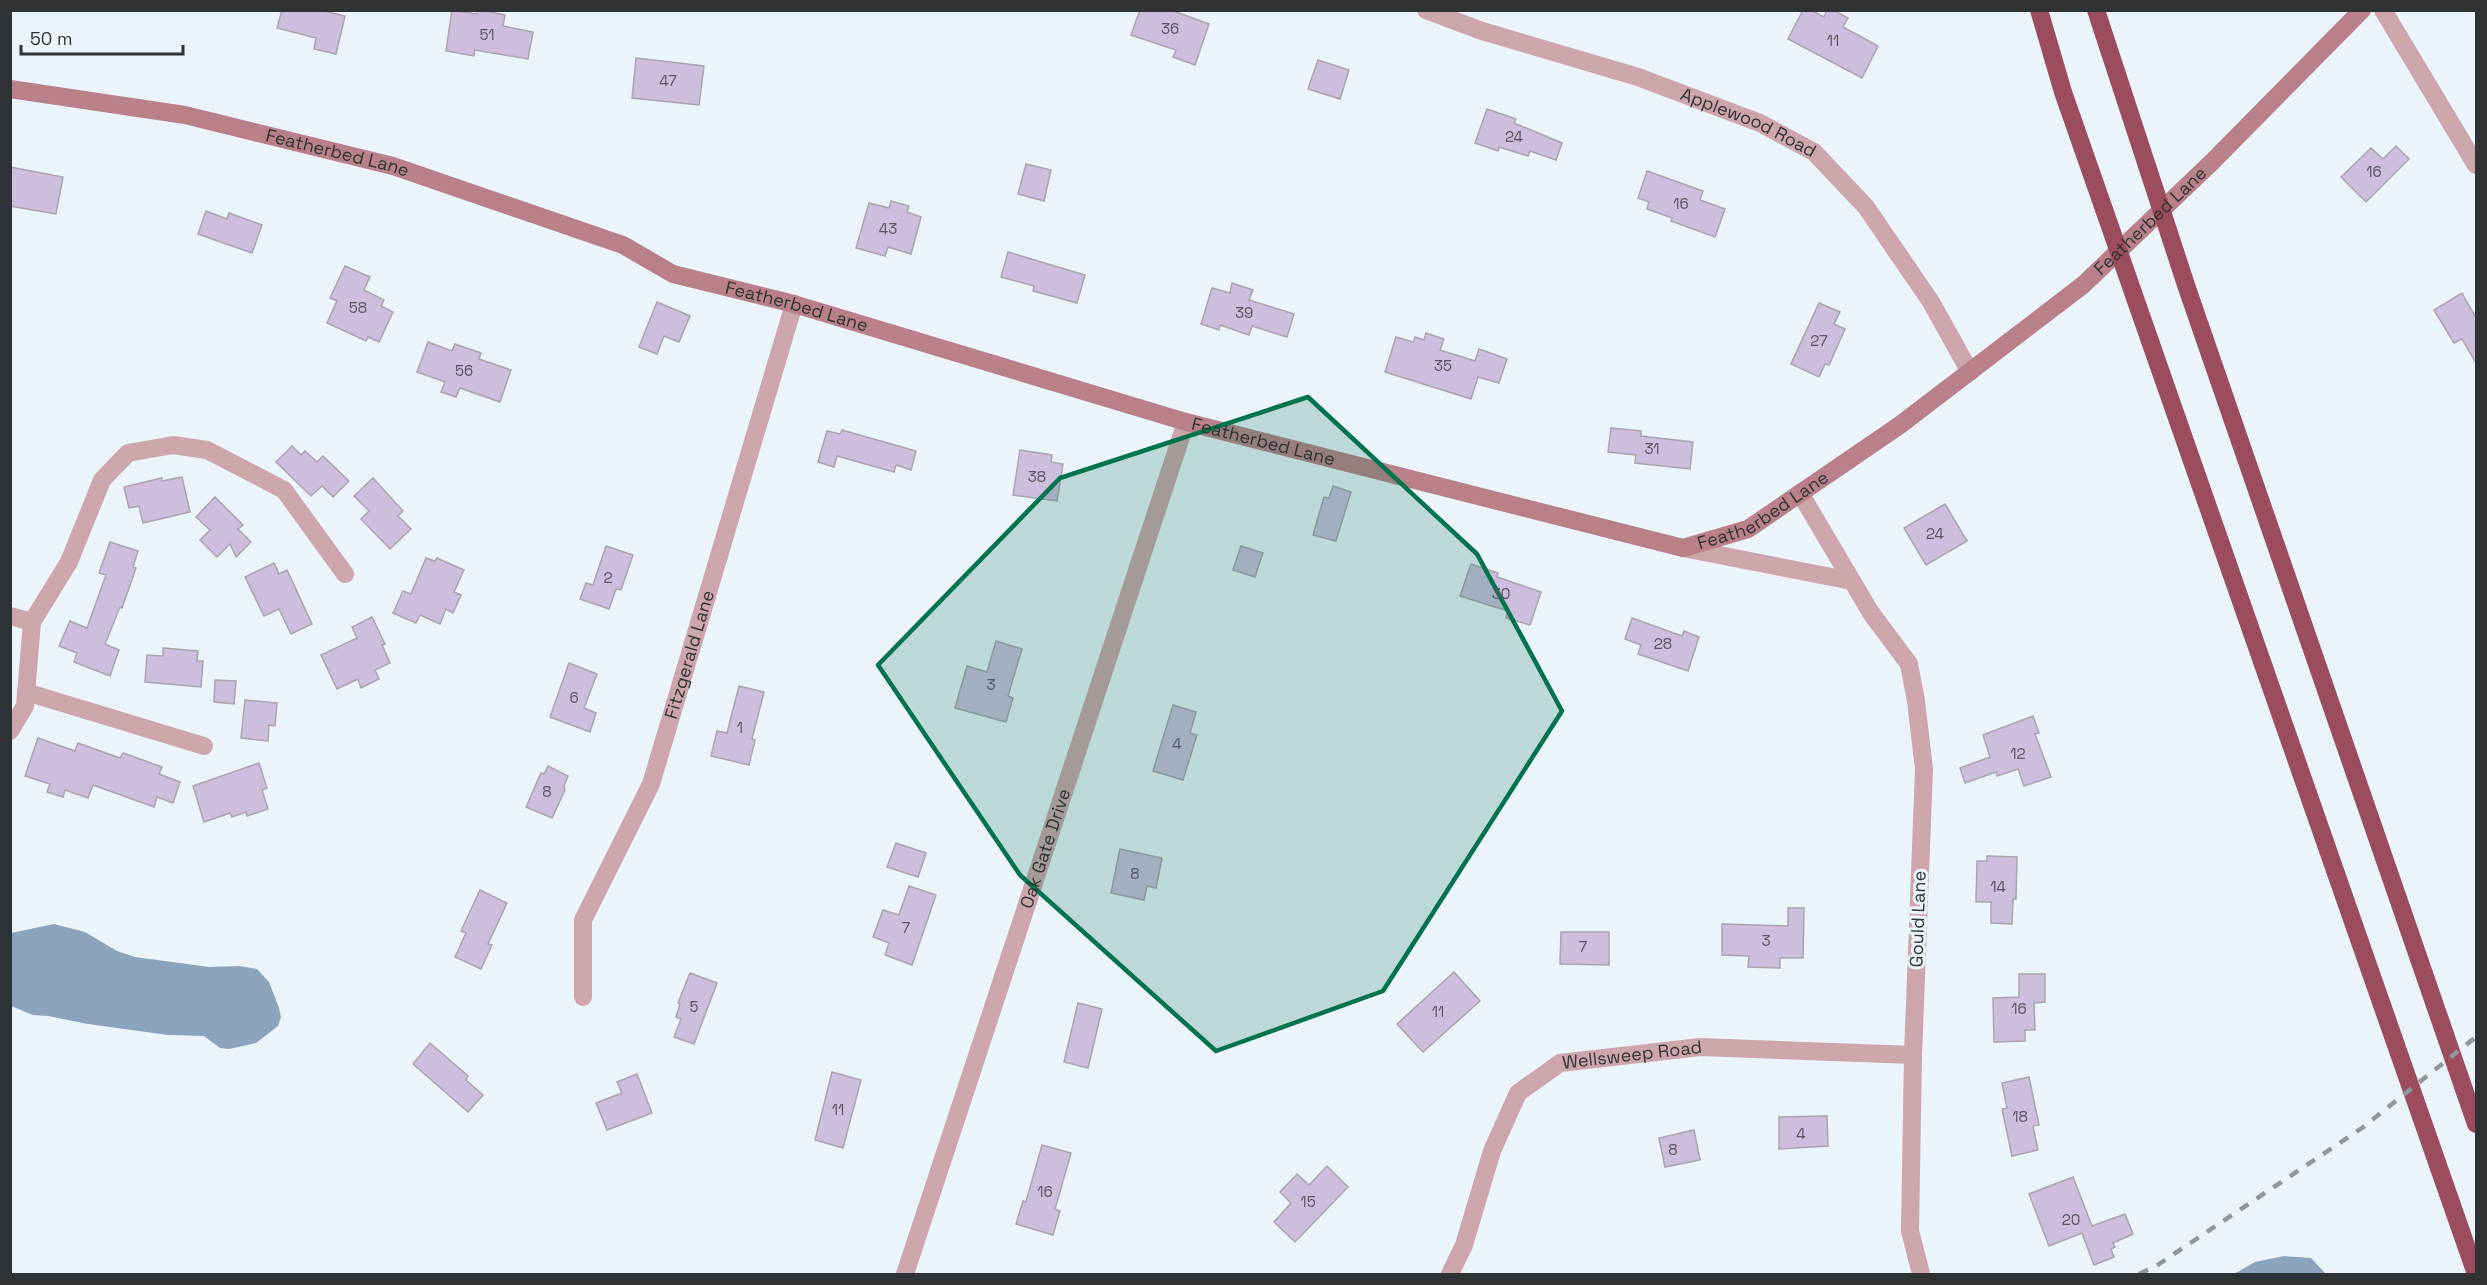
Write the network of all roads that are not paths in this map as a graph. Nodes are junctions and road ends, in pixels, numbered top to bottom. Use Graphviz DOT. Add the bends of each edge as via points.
graph roads {
  1 [pos="1426,10"];
  2 [pos="2039,10"];
  3 [pos="2096,10"];
  4 [pos="2362,10"];
  5 [pos="2383,10"];
  6 [pos="10,89"];
  7 [pos="2476,165"];
  8 [pos="794,304"];
  9 [pos="1970,372"];
  10 [pos="1186,422"];
  11 [pos="1800,494"];
  12 [pos="1683,548"];
  13 [pos="345,574"];
  14 [pos="1852,581"];
  15 [pos="10,616"];
  16 [pos="32,622"];
  17 [pos="26,692"];
  18 [pos="10,731"];
  19 [pos="204,746"];
  20 [pos="583,996"];
  21 [pos="1913,1055"];
  22 [pos="2476,1124"];
  23 [pos="905,1275"];
  24 [pos="1450,1275"];
  25 [pos="1921,1275"];
  26 [pos="2476,1275"];
  1 -- 9 [label="street, Applewood Road" via="1482,31 1638,77 1760,123 1814,152 1866,207 1931,302"];
  2 -- 26 [label="highway" via="2063,92"];
  3 -- 22 [label="highway" via="2187,288"];
  4 -- 9 [label="street, Featherbed Lane" via="2083,285"];
  5 -- 7 [label="street"];
  6 -- 8 [label="street, Featherbed Lane" via="185,115 393,166 623,245 673,274"];
  8 -- 10 [label="street, Featherbed Lane"];
  8 -- 20 [label="street, Fitzgerald Lane" via="651,784 583,920"];
  9 -- 11 [label="street, Featherbed Lane"];
  10 -- 12 [label="street, Featherbed Lane"];
  10 -- 23 [label="street, Oak Gate Drive"];
  11 -- 12 [label="street, Featherbed Lane" via="1748,529"];
  11 -- 14 [label="street, Gould Lane"];
  12 -- 14 [label="street"];
  13 -- 16 [label="street" via="284,490 207,450 173,445 128,453 102,480 69,562"];
  14 -- 21 [label="street, Gould Lane" via="1909,664 1916,701 1924,769"];
  15 -- 16 [label="street"];
  16 -- 17 [label="street"];
  17 -- 18 [label="street" via="25,706"];
  17 -- 19 [label="street"];
  21 -- 24 [label="street, Wellsweep Road" via="1700,1047 1560,1063 1518,1093 1492,1151 1464,1245"];
  21 -- 25 [label="street, Gould Lane" via="1910,1231"];
}
